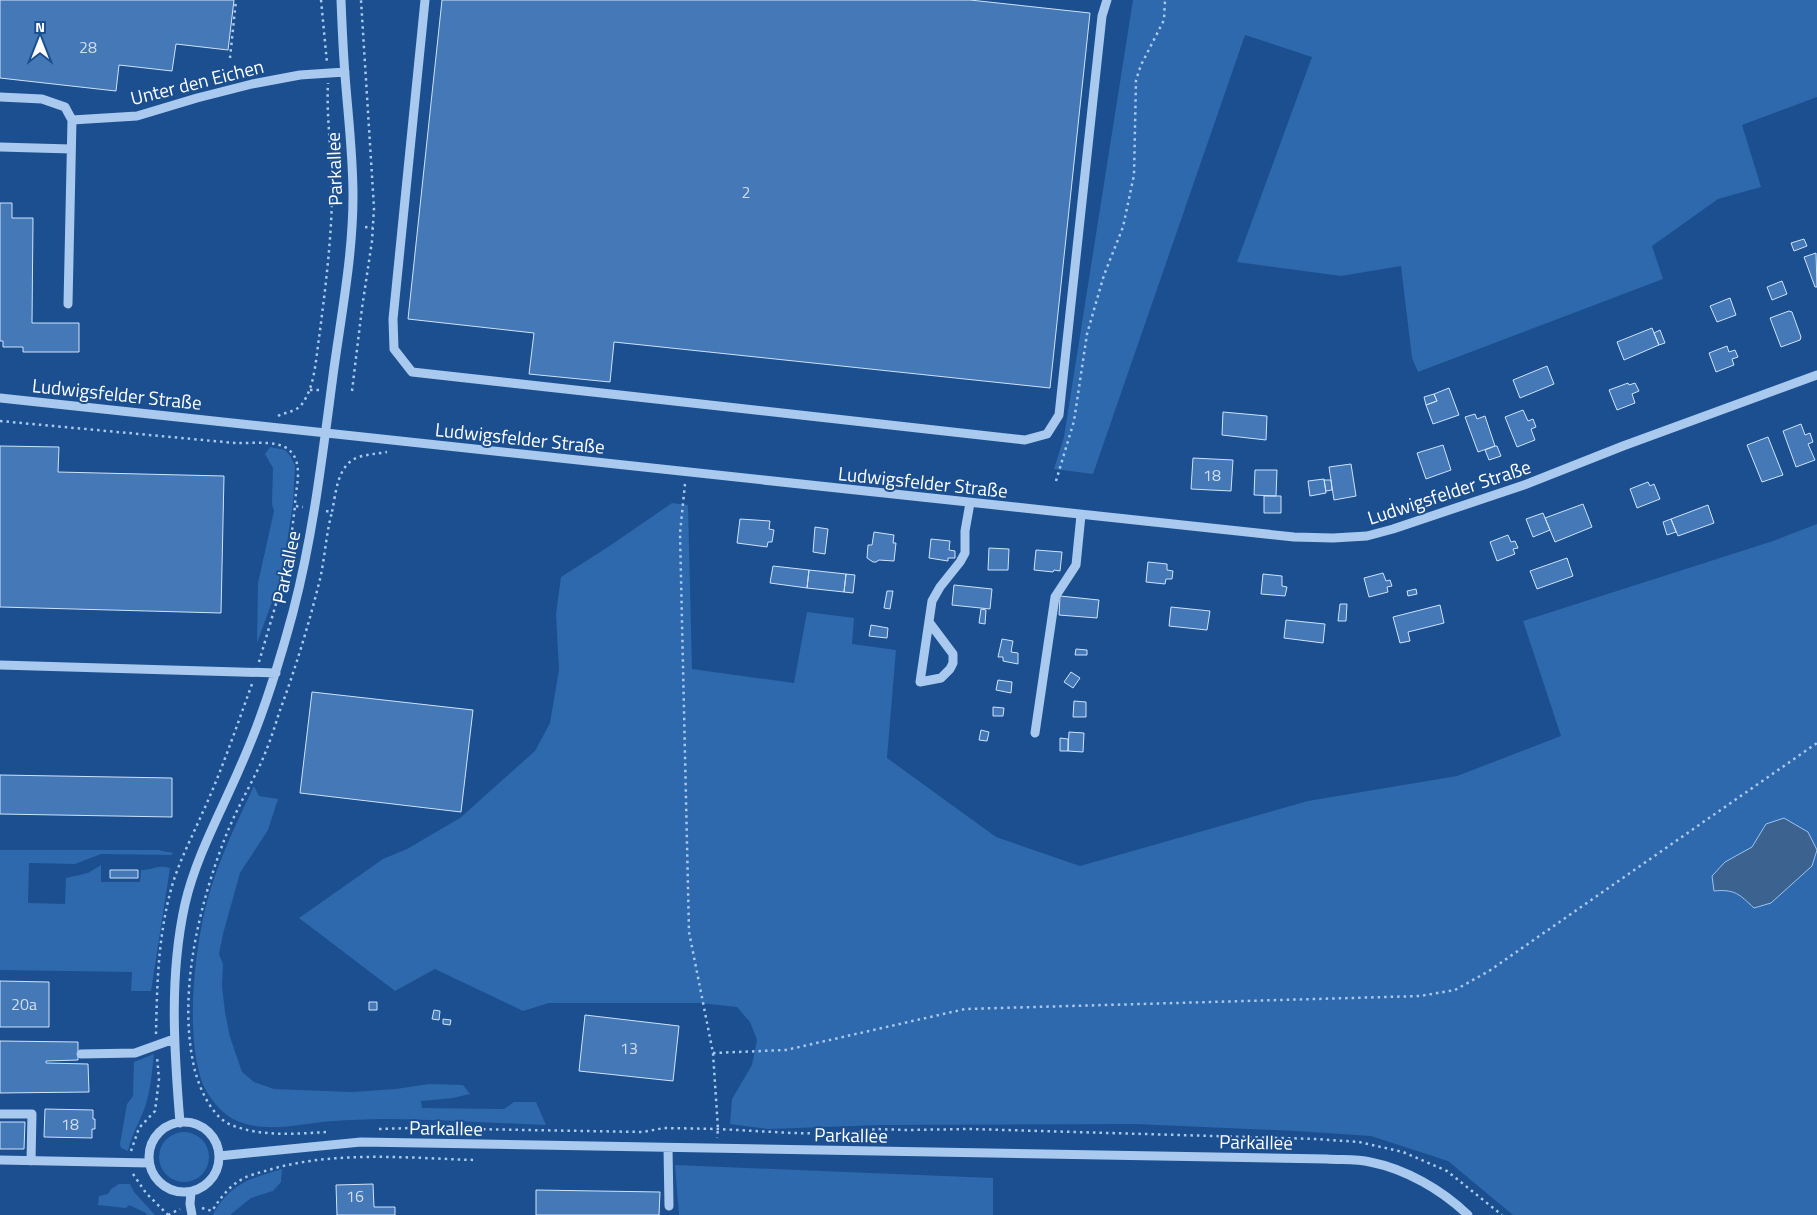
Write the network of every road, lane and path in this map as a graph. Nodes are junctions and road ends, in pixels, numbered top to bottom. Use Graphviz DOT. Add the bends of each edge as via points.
graph roads {
  1 [pos="236,0"];
  2 [pos="321,0"];
  3 [pos="341,0"];
  4 [pos="425,0"];
  5 [pos="1107,0"];
  6 [pos="1165,0"];
  7 [pos="230,58"];
  8 [pos="345,72"];
  9 [pos="328,74"];
  10 [pos="0,97"];
  11 [pos="72,120"];
  12 [pos="0,148"];
  13 [pos="71,149"];
  14 [pos="365,227"];
  15 [pos="373,228"];
  16 [pos="68,304"];
  17 [pos="1817,375"];
  18 [pos="310,390"];
  19 [pos="317,390"];
  20 [pos="0,398"];
  21 [pos="0,421"];
  22 [pos="275,421"];
  23 [pos="327,433"];
  24 [pos="390,448"];
  25 [pos="686,472"];
  26 [pos="1056,481"];
  27 [pos="970,503"];
  28 [pos="302,507"];
  29 [pos="325,511"];
  30 [pos="332,512"];
  31 [pos="1081,515"];
  32 [pos="929,622"];
  33 [pos="0,665"];
  34 [pos="276,673"];
  35 [pos="1035,733"];
  36 [pos="1817,743"];
  37 [pos="174,1039"];
  38 [pos="713,1053"];
  39 [pos="81,1054"];
  40 [pos="0,1114"];
  41 [pos="180,1122"];
  42 [pos="718,1128"];
  43 [pos="371,1130"];
  44 [pos="332,1132"];
  45 [pos="668,1148"];
  46 [pos="716,1149"];
  47 [pos="219,1156"];
  48 [pos="0,1160"];
  49 [pos="475,1160"];
  50 [pos="32,1161"];
  51 [pos="149,1163"];
  52 [pos="191,1192"];
  53 [pos="190,1204"];
  54 [pos="669,1206"];
  55 [pos="168,1215"];
  56 [pos="192,1215"];
  57 [pos="1468,1215"];
  58 [pos="1502,1215"];
  1 -- 7 [label="path"];
  2 -- 9 [label="path"];
  3 -- 8 [label="street, Parkallee"];
  4 -- 5 [label="street" via="393,319 394,349 412,372 1025,440 1047,434 1059,415 1102,16"];
  6 -- 26 [label="path" via="1164,20 1136,80 1134,175 1123,227 1087,334 1074,421"];
  8 -- 9 [label="street, Unter den Eichen"];
  8 -- 23 [label="street, Parkallee" via="352,156 352,226"];
  9 -- 11 [label="street, Unter den Eichen" via="293,76 243,86 137,116"];
  9 -- 18 [label="path" via="332,197 321,319"];
  10 -- 11 [label="street" via="42,99 65,107"];
  11 -- 13 [label="street"];
  12 -- 13 [label="street"];
  13 -- 16 [label="street"];
  14 -- 15 [label="path"];
  17 -- 31 [label="street, Ludwigsfelder Straße" via="1524,486 1367,536 1294,537"];
  18 -- 19 [label="path"];
  18 -- 22 [label="path" via="301,406 278,416"];
  20 -- 23 [label="street, Ludwigsfelder Straße"];
  21 -- 28 [label="path" via="282,445 294,454 297,461 295,506"];
  23 -- 25 [label="street, Ludwigsfelder Straße"];
  23 -- 34 [label="street, Parkallee" via="294,610"];
  24 -- 30 [label="path" via="390,452 365,455 348,463 339,480"];
  25 -- 27 [label="street, Ludwigsfelder Straße"];
  25 -- 38 [label="path" via="680,533 689,932"];
  27 -- 31 [label="street, Ludwigsfelder Straße"];
  27 -- 32 [label="street" via="965,553 932,601"];
  29 -- 30 [label="path"];
  30 -- 44 [label="path" via="320,577 282,704 262,761 225,837 207,892 197,928 189,1012 190,1049 198,1083 215,1112 228,1123 259,1133"];
  31 -- 35 [label="street" via="1076,565 1056,597"];
  32 -- 32 [label="street" via="924,656 920,682 941,678 953,663 953,654"];
  33 -- 34 [label="street"];
  34 -- 37 [label="street, Parkallee" via="242,765 207,840 185,903 176,963"];
  36 -- 38 [label="path" via="1489,971 1455,990 1420,996 965,1009 786,1050"];
  37 -- 39 [label="street" via="135,1053"];
  37 -- 41 [label="street, Parkallee"];
  38 -- 42 [label="path"];
  40 -- 50 [label="street" via="32,1114"];
  41 -- 47 [label="street" via="192,1123 206,1131"];
  41 -- 51 [label="street" via="169,1126 153,1140"];
  42 -- 43 [label="path" via="664,1128 643,1132"];
  42 -- 46 [label="path"];
  42 -- 58 [label="path" via="792,1134 847,1134 876,1128 971,1129 1359,1142 1403,1152 1447,1171"];
  45 -- 46 [label="street, Parkallee"];
  45 -- 47 [label="street, Parkallee" via="361,1142"];
  45 -- 54 [label="street"];
  46 -- 57 [label="street, Parkallee" via="1370,1162 1404,1173 1440,1192"];
  47 -- 52 [label="street" via="211,1179"];
  48 -- 50 [label="street"];
  49 -- 53 [label="path" via="382,1157 304,1162 279,1166 244,1178 223,1194 212,1211"];
  50 -- 51 [label="street"];
  51 -- 52 [label="street" via="152,1173 168,1189"];
  52 -- 53 [label="street"];
  53 -- 55 [label="path"];
  53 -- 56 [label="street"];
}
